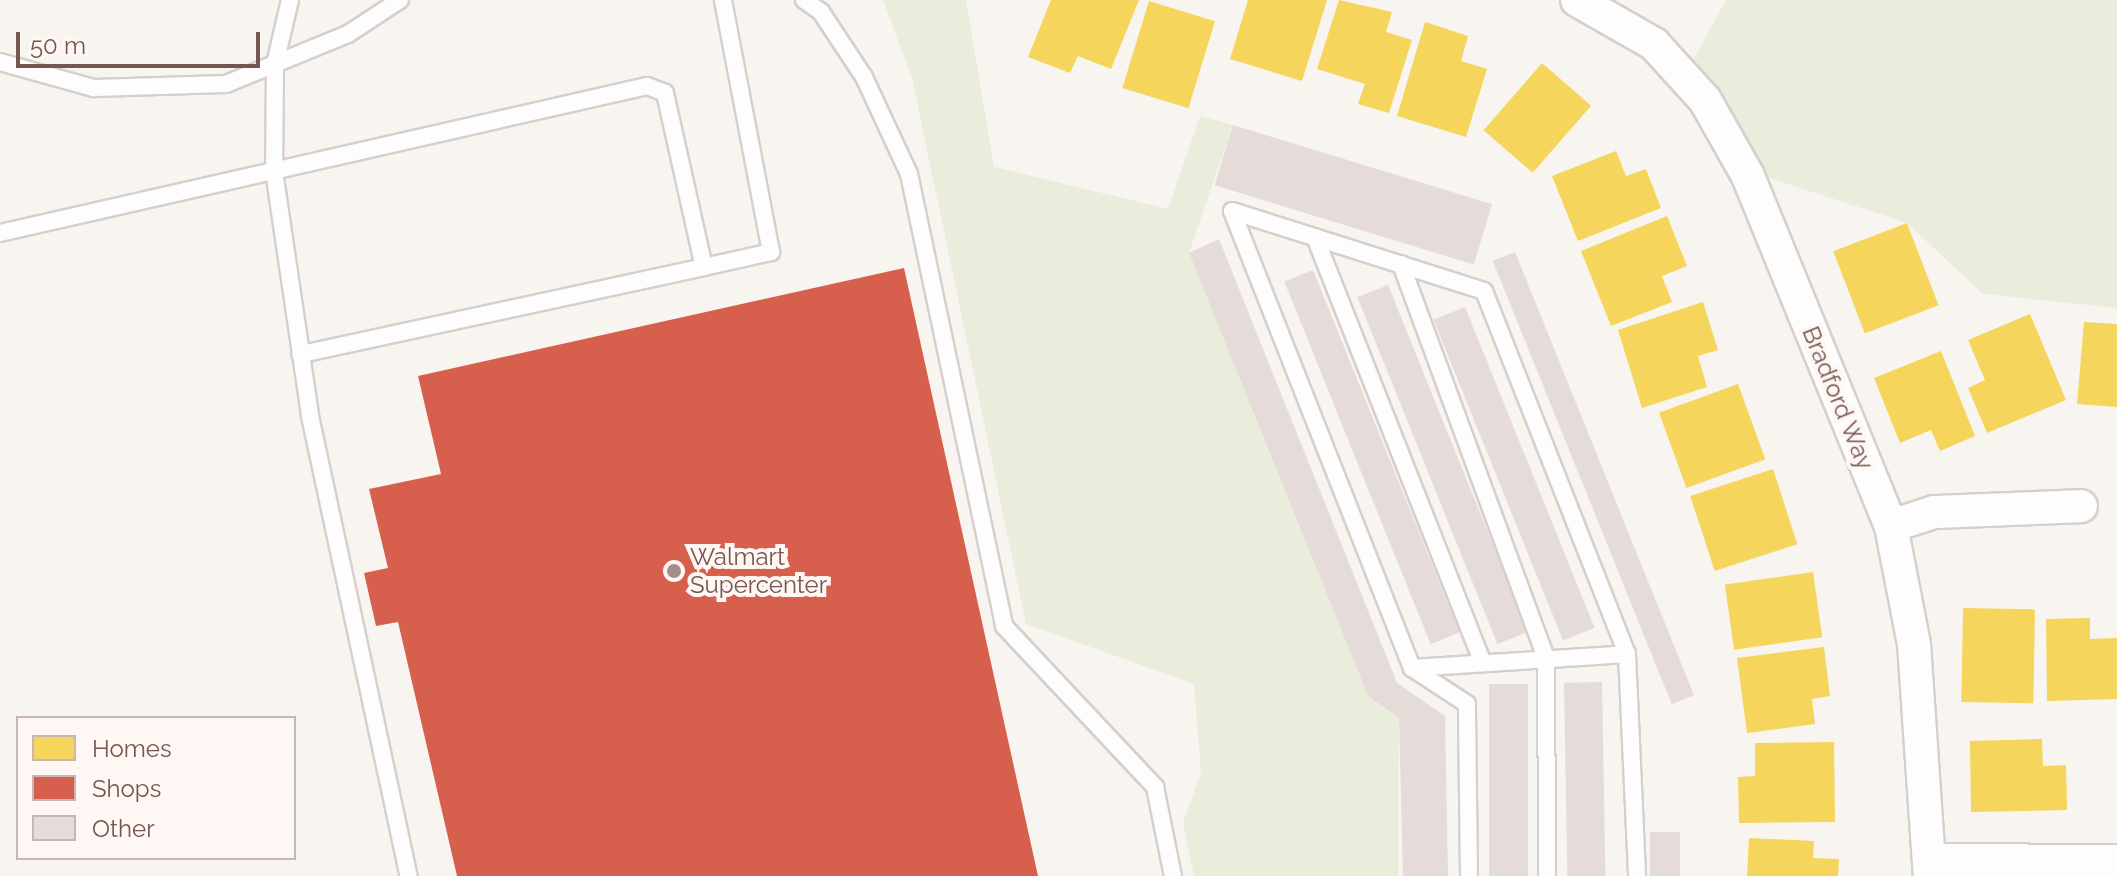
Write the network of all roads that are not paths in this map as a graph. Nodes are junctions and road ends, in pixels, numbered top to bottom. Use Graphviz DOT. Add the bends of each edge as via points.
graph roads {
  1 [pos="290,0"];
  2 [pos="400,0"];
  3 [pos="723,0"];
  4 [pos="804,0"];
  5 [pos="1577,0"];
  6 [pos="0,62"];
  7 [pos="275,64"];
  8 [pos="274,171"];
  9 [pos="0,233"];
  10 [pos="1315,237"];
  11 [pos="1401,264"];
  12 [pos="704,267"];
  13 [pos="300,354"];
  14 [pos="2081,506"];
  15 [pos="1891,526"];
  16 [pos="1627,654"];
  17 [pos="1546,659"];
  18 [pos="1483,663"];
  19 [pos="1412,668"];
  20 [pos="2117,861"];
  21 [pos="1930,868"];
  22 [pos="409,876"];
  23 [pos="1173,876"];
  24 [pos="1469,876"];
  25 [pos="1547,876"];
  26 [pos="1637,876"];
  1 -- 7 [label="lane"];
  2 -- 7 [label="lane" via="348,34"];
  3 -- 12 [label="lane" via="771,252"];
  4 -- 23 [label="lane" via="821,12 864,77 909,174 1004,626 1155,787"];
  5 -- 15 [label="street, Bradford Way" via="1654,44 1705,100 1748,176"];
  6 -- 7 [label="lane" via="94,88 152,90 226,84"];
  7 -- 8 [label="lane"];
  8 -- 9 [label="lane"];
  8 -- 12 [label="lane" via="647,86 665,93"];
  8 -- 13 [label="lane"];
  10 -- 11 [label="lane"];
  10 -- 18 [label="lane"];
  10 -- 19 [label="lane" via="1232,211"];
  11 -- 16 [label="lane" via="1484,291"];
  11 -- 17 [label="lane"];
  12 -- 13 [label="lane"];
  13 -- 22 [label="lane"];
  14 -- 15 [label="street" via="1934,512"];
  15 -- 21 [label="street, Bradford Way" via="1914,644"];
  16 -- 17 [label="lane"];
  16 -- 26 [label="lane"];
  17 -- 18 [label="lane"];
  17 -- 25 [label="lane"];
  18 -- 19 [label="lane"];
  19 -- 24 [label="lane" via="1467,704"];
  20 -- 21 [label="street"];
}
